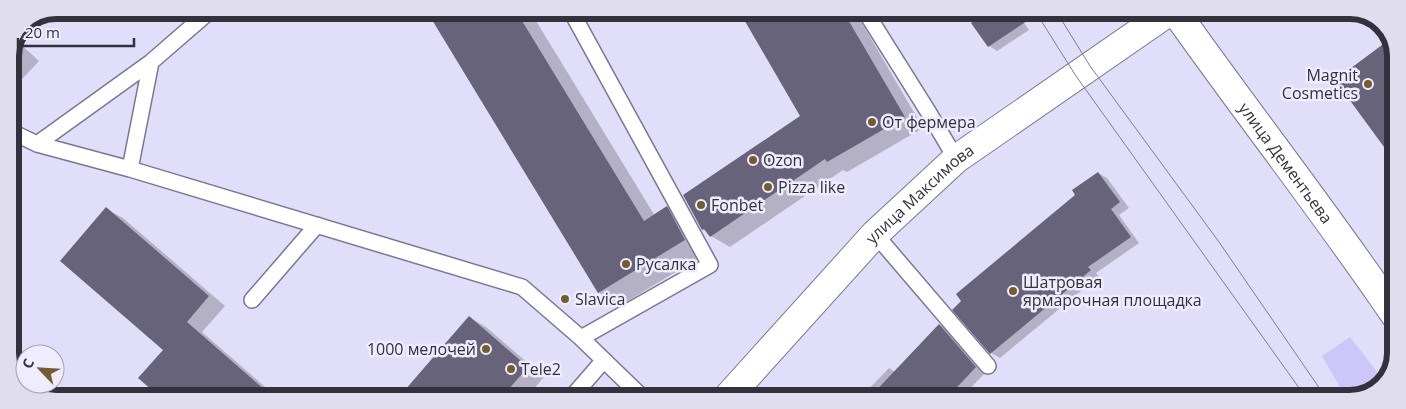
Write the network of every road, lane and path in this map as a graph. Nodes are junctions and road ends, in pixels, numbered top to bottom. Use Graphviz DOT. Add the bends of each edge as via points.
graph roads {
  1 [pos="201,19"];
  2 [pos="575,19"];
  3 [pos="870,19"];
  4 [pos="1158,19"];
  5 [pos="1181,19"];
  6 [pos="151,62"];
  7 [pos="19,135"];
  8 [pos="37,144"];
  9 [pos="956,159"];
  10 [pos="130,169"];
  11 [pos="316,225"];
  12 [pos="875,234"];
  13 [pos="252,300"];
  14 [pos="1387,303"];
  15 [pos="581,338"];
  16 [pos="604,360"];
  17 [pos="988,366"];
  18 [pos="578,390"];
  19 [pos="635,390"];
  20 [pos="734,390"];
  1 -- 6 [label="lane"];
  2 -- 15 [label="lane" via="710,265"];
  3 -- 9 [label="lane"];
  4 -- 9 [label="main road, улица Максимова"];
  5 -- 14 [label="main road, улица Дементьева"];
  6 -- 8 [label="lane"];
  6 -- 10 [label="lane"];
  7 -- 8 [label="lane"];
  8 -- 10 [label="lane"];
  9 -- 12 [label="main road, улица Максимова"];
  10 -- 11 [label="lane"];
  11 -- 13 [label="lane"];
  11 -- 15 [label="lane" via="522,287"];
  12 -- 17 [label="lane"];
  12 -- 20 [label="main road, улица Максимова"];
  15 -- 16 [label="lane"];
  16 -- 18 [label="lane"];
  16 -- 19 [label="lane"];
}
